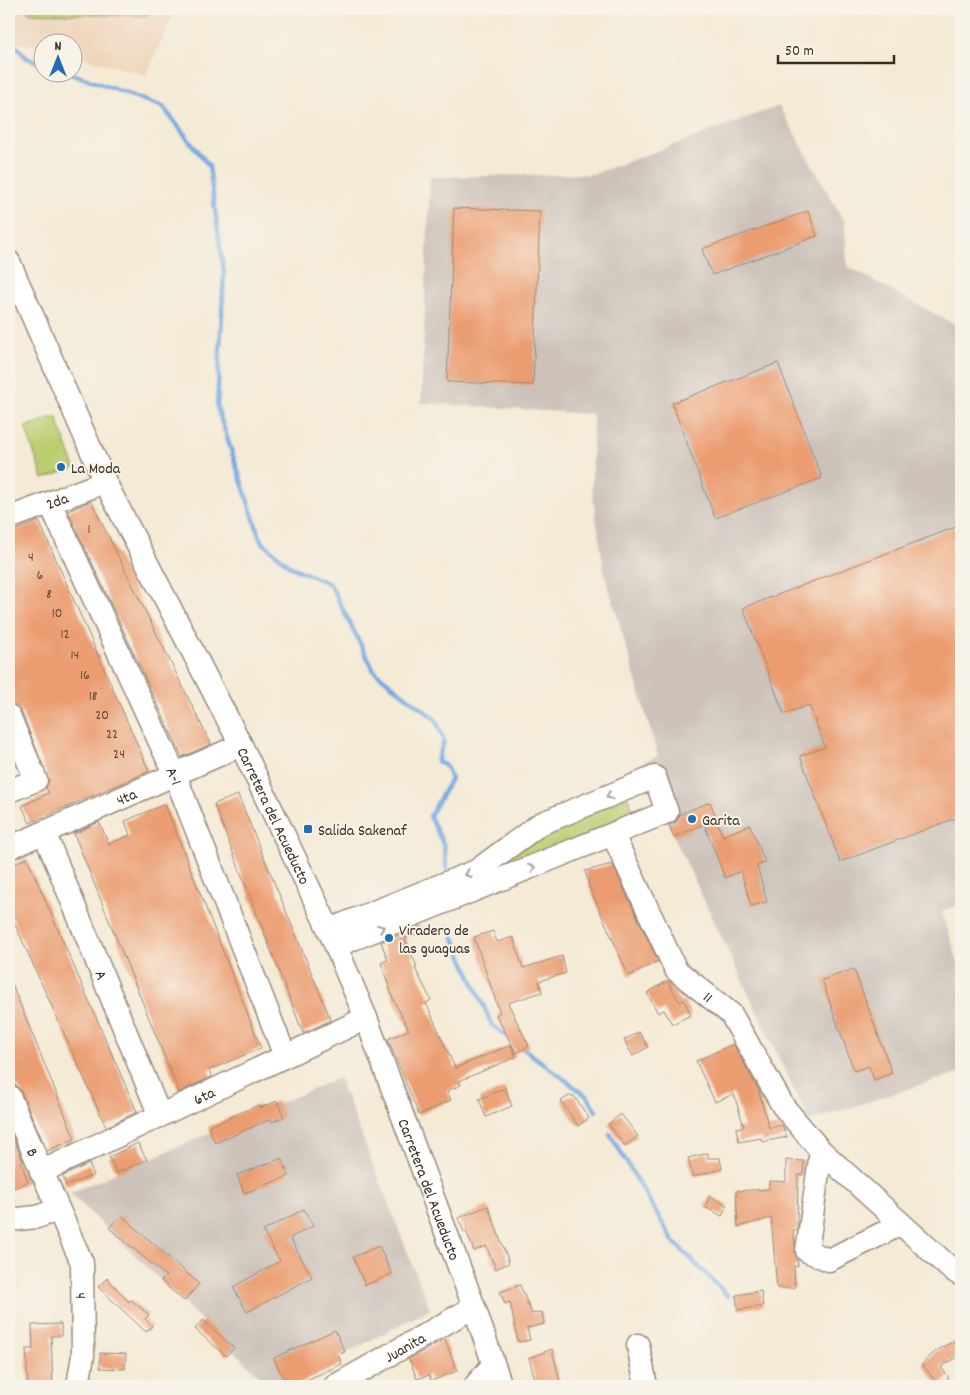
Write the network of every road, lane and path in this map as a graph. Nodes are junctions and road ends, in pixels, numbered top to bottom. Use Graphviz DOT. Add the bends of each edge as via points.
graph roads {
  1 [pos="9,262"];
  2 [pos="106,482"];
  3 [pos="50,503"];
  4 [pos="9,518"];
  5 [pos="9,716"];
  6 [pos="241,745"];
  7 [pos="175,774"];
  8 [pos="9,791"];
  9 [pos="44,832"];
  10 [pos="613,835"];
  11 [pos="11,839"];
  12 [pos="332,938"];
  13 [pos="366,1018"];
  14 [pos="285,1056"];
  15 [pos="9,1096"];
  16 [pos="160,1116"];
  17 [pos="820,1151"];
  18 [pos="41,1172"];
  19 [pos="57,1210"];
  20 [pos="9,1220"];
  21 [pos="901,1224"];
  22 [pos="961,1275"];
  23 [pos="474,1307"];
  24 [pos="638,1345"];
  25 [pos="493,1365"];
  26 [pos="78,1386"];
  27 [pos="335,1386"];
  28 [pos="475,1386"];
  29 [pos="501,1386"];
  30 [pos="646,1386"];
  1 -- 2 [label="street, Carretera del Acueducto"];
  2 -- 3 [label="street, 2da"];
  2 -- 6 [label="street, Carretera del Acueducto"];
  3 -- 4 [label="street, 2da"];
  3 -- 7 [label="street, A-1"];
  5 -- 8 [label="street" via="36,780"];
  6 -- 7 [label="street, 4ta"];
  6 -- 12 [label="street, Carretera del Acueducto"];
  7 -- 9 [label="street, 4ta"];
  7 -- 14 [label="street, A-1"];
  9 -- 11 [label="street, 4ta"];
  9 -- 16 [label="street, A"];
  12 -- 10 [label="street, one-way"];
  10 -- 12 [label="street, one-way" via="667,812 654,777 540,824 476,871"];
  10 -- 17 [label="street, 11" via="676,970 731,1014 783,1106"];
  12 -- 13 [label="street, Carretera del Acueducto"];
  13 -- 14 [label="street, 6ta"];
  13 -- 23 [label="street, Carretera del Acueducto"];
  14 -- 16 [label="street, 6ta"];
  15 -- 18 [label="street, B"];
  16 -- 18 [label="street, 6ta"];
  17 -- 21 [label="street, 11"];
  17 -- 21 [label="street" via="807,1251 829,1260"];
  18 -- 19 [label="street, B"];
  19 -- 20 [label="street" via="37,1217"];
  19 -- 26 [label="street, 4" via="82,1263 84,1355"];
  21 -- 22 [label="street, 11"];
  23 -- 25 [label="street, Carretera del Acueducto"];
  23 -- 27 [label="street, Juanita"];
  24 -- 30 [label="street"];
  25 -- 28 [label="street"];
  25 -- 29 [label="street, Carretera del Acueducto"];
}
